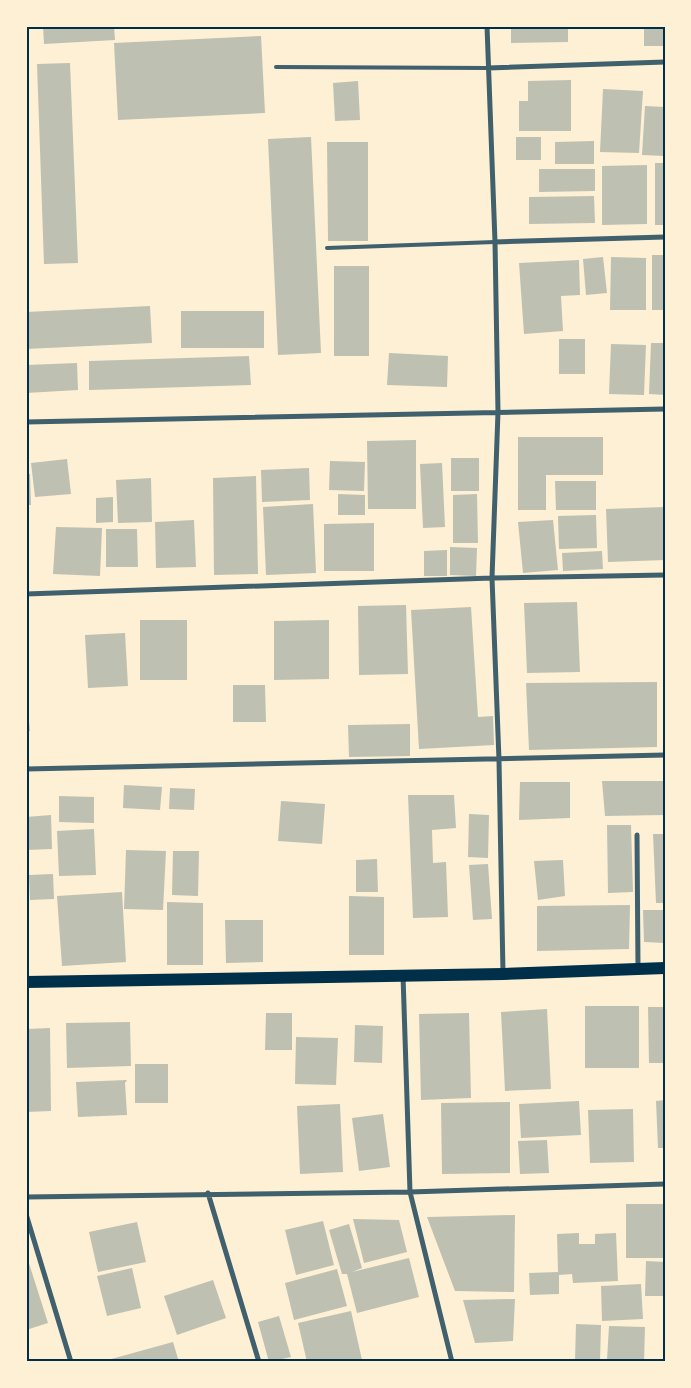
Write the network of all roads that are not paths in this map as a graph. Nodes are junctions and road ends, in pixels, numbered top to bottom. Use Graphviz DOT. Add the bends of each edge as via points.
graph roads {
  1 [pos="487,26"];
  2 [pos="665,62"];
  3 [pos="276,67"];
  4 [pos="488,68"];
  5 [pos="665,237"];
  6 [pos="495,242"];
  7 [pos="327,248"];
  8 [pos="665,409"];
  9 [pos="498,412"];
  10 [pos="26,422"];
  11 [pos="665,575"];
  12 [pos="492,578"];
  13 [pos="26,594"];
  14 [pos="665,755"];
  15 [pos="499,760"];
  16 [pos="26,769"];
  17 [pos="637,835"];
  18 [pos="665,968"];
  19 [pos="638,969"];
  20 [pos="503,974"];
  21 [pos="403,975"];
  22 [pos="26,982"];
  23 [pos="665,1184"];
  24 [pos="410,1192"];
  25 [pos="208,1193"];
  26 [pos="26,1197"];
  27 [pos="26,1214"];
  28 [pos="71,1362"];
  29 [pos="259,1362"];
  30 [pos="452,1362"];
  1 -- 4 [label="street"];
  2 -- 4 [label="street"];
  3 -- 4 [label="lane"];
  4 -- 6 [label="street"];
  5 -- 6 [label="street"];
  6 -- 7 [label="lane"];
  6 -- 9 [label="street"];
  8 -- 9 [label="street"];
  9 -- 10 [label="street"];
  9 -- 12 [label="street"];
  11 -- 12 [label="street"];
  12 -- 13 [label="street"];
  12 -- 15 [label="street"];
  14 -- 15 [label="street"];
  15 -- 16 [label="street"];
  15 -- 20 [label="street"];
  17 -- 19 [label="street"];
  18 -- 19 [label="main road"];
  19 -- 20 [label="main road"];
  20 -- 21 [label="main road"];
  21 -- 22 [label="main road"];
  21 -- 24 [label="street"];
  23 -- 24 [label="street"];
  24 -- 25 [label="street"];
  24 -- 30 [label="street"];
  25 -- 26 [label="street"];
  25 -- 29 [label="street"];
  27 -- 28 [label="street"];
}
